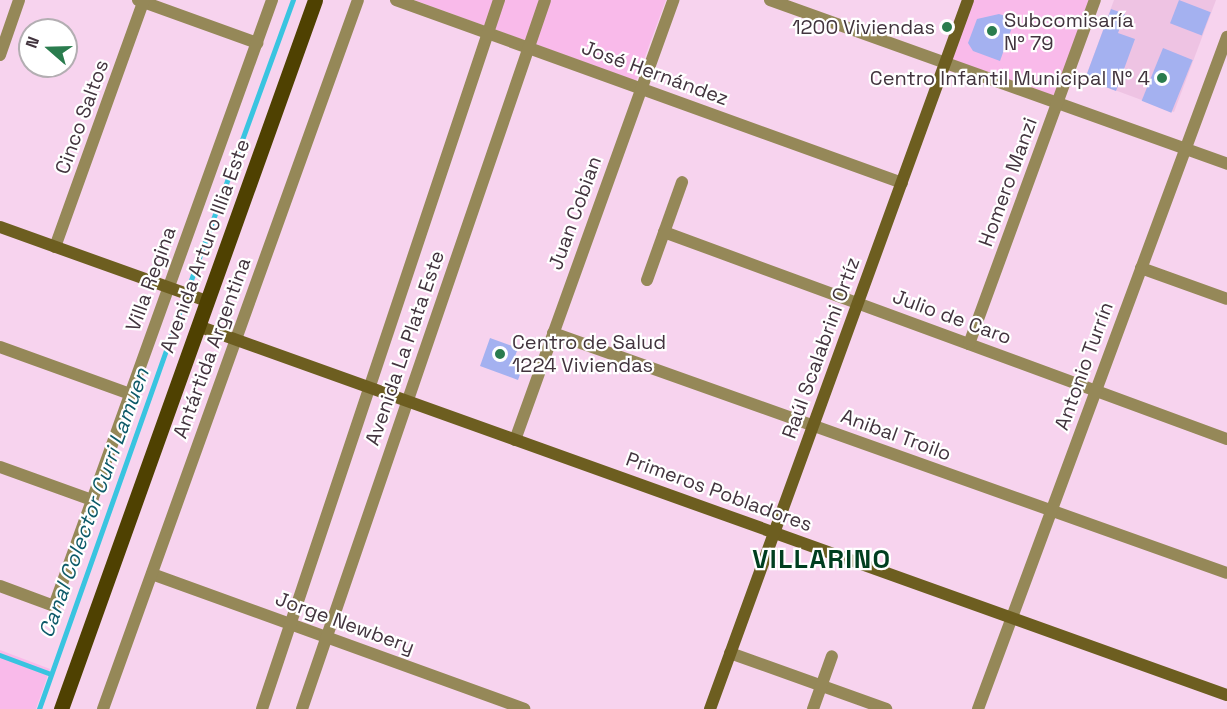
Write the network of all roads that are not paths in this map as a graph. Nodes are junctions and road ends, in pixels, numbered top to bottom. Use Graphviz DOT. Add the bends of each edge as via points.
graph roads {
  1 [pos="20,0"];
  2 [pos="272,0"];
  3 [pos="315,0"];
  4 [pos="358,0"];
  5 [pos="396,0"];
  6 [pos="499,0"];
  7 [pos="545,0"];
  8 [pos="673,0"];
  9 [pos="770,0"];
  10 [pos="968,0"];
  11 [pos="1095,0"];
  12 [pos="142,1"];
  13 [pos="488,33"];
  14 [pos="1227,37"];
  15 [pos="257,43"];
  16 [pos="528,48"];
  17 [pos="0,55"];
  18 [pos="945,63"];
  19 [pos="641,88"];
  20 [pos="1057,103"];
  21 [pos="1185,149"];
  22 [pos="1227,164"];
  23 [pos="682,182"];
  24 [pos="902,183"];
  25 [pos="0,227"];
  26 [pos="664,232"];
  27 [pos="56,247"];
  28 [pos="1141,268"];
  29 [pos="647,280"];
  30 [pos="169,287"];
  31 [pos="1227,299"];
  32 [pos="207,301"];
  33 [pos="858,303"];
  34 [pos="198,326"];
  35 [pos="553,333"];
  36 [pos="236,339"];
  37 [pos="969,344"];
  38 [pos="0,347"];
  39 [pos="369,387"];
  40 [pos="1096,391"];
  41 [pos="130,394"];
  42 [pos="407,401"];
  43 [pos="813,426"];
  44 [pos="1227,439"];
  45 [pos="514,440"];
  46 [pos="0,467"];
  47 [pos="92,500"];
  48 [pos="1051,510"];
  49 [pos="774,533"];
  50 [pos="1227,573"];
  51 [pos="152,574"];
  52 [pos="0,586"];
  53 [pos="1012,618"];
  54 [pos="290,624"];
  55 [pos="326,637"];
  56 [pos="730,653"];
  57 [pos="832,656"];
  58 [pos="821,686"];
  59 [pos="1227,695"];
  60 [pos="61,709"];
  61 [pos="103,709"];
  62 [pos="262,709"];
  63 [pos="302,709"];
  64 [pos="524,709"];
  65 [pos="710,709"];
  66 [pos="813,709"];
  67 [pos="886,709"];
  68 [pos="978,709"];
  1 -- 17 [label="street"];
  2 -- 15 [label="street, Villa Regina"];
  3 -- 32 [label="main road, Avenida Arturo Illia Este"];
  4 -- 36 [label="street, Antártida Argentina"];
  5 -- 13 [label="street, José Hernández"];
  6 -- 13 [label="street, Avenida La Plata Este"];
  7 -- 16 [label="street, Avenida La Plata Este"];
  8 -- 19 [label="street, Juan Cobian"];
  9 -- 18 [label="street"];
  10 -- 18 [label="street, Raúl Scalabrini Ortíz"];
  11 -- 20 [label="street, Homero Manzi"];
  12 -- 15 [label="street"];
  12 -- 27 [label="street, Cinco Saltos"];
  13 -- 16 [label="street, José Hernández"];
  13 -- 39 [label="street, Avenida La Plata Este"];
  14 -- 21 [label="street, Antonio Turrín"];
  15 -- 30 [label="street, Villa Regina"];
  16 -- 19 [label="street, José Hernández"];
  16 -- 42 [label="street, Avenida La Plata Este"];
  18 -- 20 [label="street"];
  18 -- 24 [label="street, Raúl Scalabrini Ortíz"];
  19 -- 24 [label="street, José Hernández"];
  19 -- 35 [label="street, Juan Cobian"];
  20 -- 21 [label="street"];
  20 -- 37 [label="street, Homero Manzi"];
  21 -- 22 [label="street"];
  21 -- 28 [label="street, Antonio Turrín"];
  23 -- 26 [label="street"];
  24 -- 33 [label="street, Raúl Scalabrini Ortíz"];
  25 -- 27 [label="street"];
  26 -- 29 [label="street"];
  26 -- 33 [label="street, Julio de Caro"];
  27 -- 30 [label="street"];
  28 -- 31 [label="street"];
  28 -- 40 [label="street, Antonio Turrín"];
  30 -- 32 [label="street"];
  30 -- 41 [label="street, Villa Regina"];
  32 -- 34 [label="main road, Avenida Arturo Illia Este"];
  33 -- 37 [label="street, Julio de Caro"];
  33 -- 43 [label="street, Raúl Scalabrini Ortíz"];
  34 -- 36 [label="street, Primeros Pobladores"];
  34 -- 60 [label="main road, Avenida Arturo Illia Este"];
  35 -- 43 [label="street, Anibal Troilo"];
  35 -- 45 [label="street, Juan Cobian"];
  36 -- 39 [label="street, Primeros Pobladores"];
  36 -- 51 [label="street, Antártida Argentina"];
  37 -- 40 [label="street, Julio de Caro"];
  38 -- 41 [label="street"];
  39 -- 42 [label="street, Primeros Pobladores"];
  39 -- 54 [label="street, Avenida La Plata Este"];
  40 -- 44 [label="street, Julio de Caro"];
  40 -- 48 [label="street, Antonio Turrín"];
  41 -- 47 [label="street, Villa Regina"];
  42 -- 45 [label="street, Primeros Pobladores"];
  42 -- 55 [label="street, Avenida La Plata Este"];
  43 -- 48 [label="street, Anibal Troilo"];
  43 -- 49 [label="street, Raúl Scalabrini Ortíz"];
  45 -- 49 [label="street, Primeros Pobladores"];
  46 -- 47 [label="street"];
  47 -- 52 [label="street, Villa Regina" via="54,606"];
  48 -- 50 [label="street, Anibal Troilo"];
  48 -- 53 [label="street, Antonio Turrín"];
  49 -- 53 [label="street, Primeros Pobladores"];
  49 -- 56 [label="street, Raúl Scalabrini Ortíz"];
  51 -- 54 [label="street, Jorge Newbery"];
  51 -- 61 [label="street, Antártida Argentina"];
  53 -- 59 [label="street, Primeros Pobladores"];
  53 -- 68 [label="street, Antonio Turrín"];
  54 -- 55 [label="street, Jorge Newbery"];
  54 -- 62 [label="street, Avenida La Plata Este"];
  55 -- 63 [label="street, Avenida La Plata Este"];
  55 -- 64 [label="street, Jorge Newbery"];
  56 -- 58 [label="street"];
  56 -- 65 [label="street, Raúl Scalabrini Ortíz"];
  57 -- 58 [label="street"];
  58 -- 66 [label="street"];
  58 -- 67 [label="street"];
}
